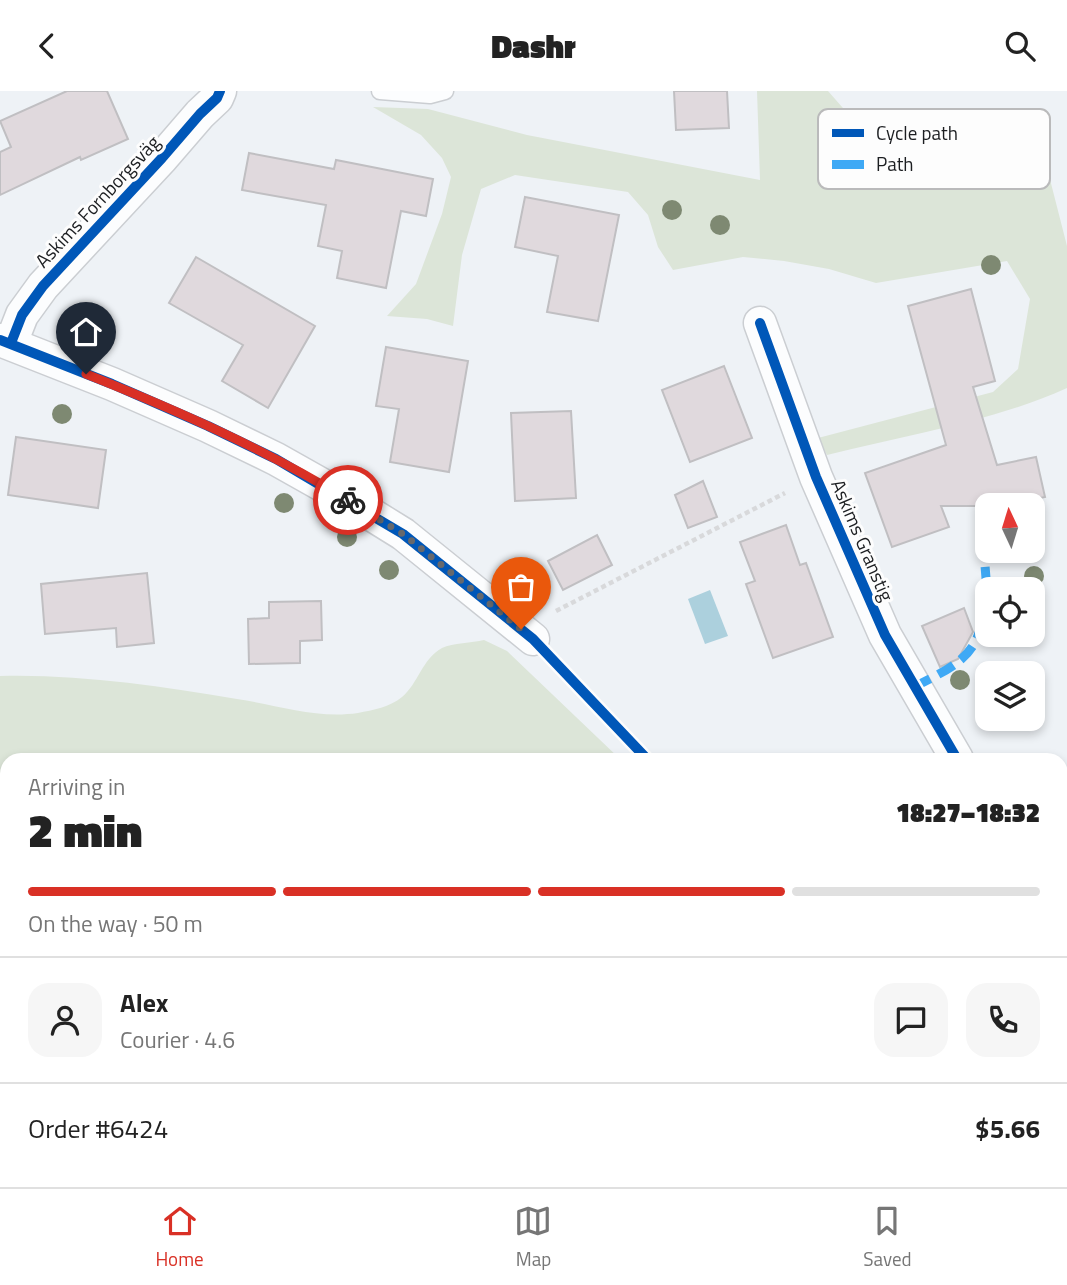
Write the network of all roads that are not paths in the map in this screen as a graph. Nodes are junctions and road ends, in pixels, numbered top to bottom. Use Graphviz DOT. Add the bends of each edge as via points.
graph roads {
  1 [pos="220,91"];
  2 [pos="380,91"];
  3 [pos="445,91"];
  4 [pos="760,323"];
  5 [pos="6,342"];
  6 [pos="527,634"];
  7 [pos="954,753"];
  1 -- 5 [label="street, Askims Fornborgsväg" via="43,286"];
  2 -- 3 [label="lane" via="430,95"];
  4 -- 7 [label="street, Askims Granstig" via="817,477 885,635"];
  5 -- 6 [label="street" via="208,426 329,489 403,534"];
}
